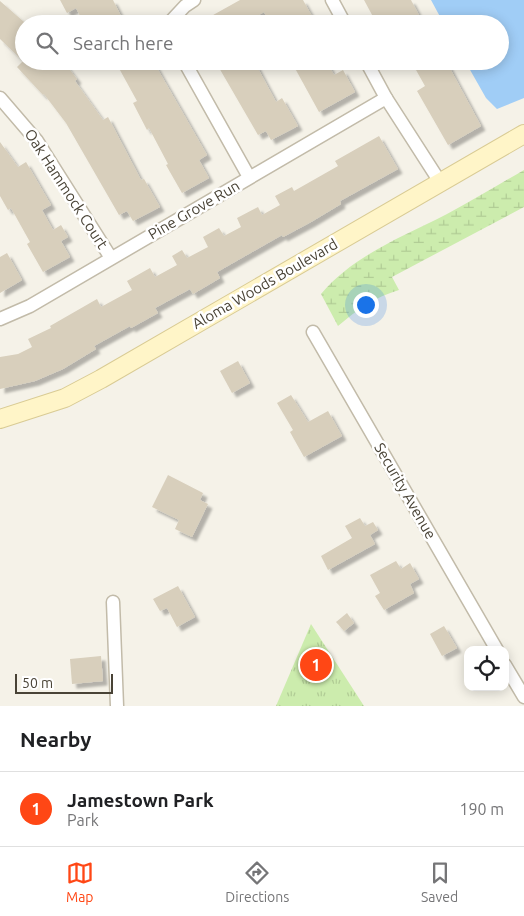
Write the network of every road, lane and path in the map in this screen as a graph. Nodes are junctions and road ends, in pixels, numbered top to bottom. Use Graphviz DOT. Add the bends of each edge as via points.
graph roads {
  1 [pos="194,0"];
  2 [pos="332,0"];
  3 [pos="177,15"];
  4 [pos="340,15"];
  5 [pos="189,70"];
  6 [pos="371,70"];
  7 [pos="0,98"];
  8 [pos="386,98"];
  9 [pos="524,134"];
  10 [pos="249,178"];
  11 [pos="440,182"];
  12 [pos="111,258"];
  13 [pos="0,319"];
  14 [pos="313,332"];
  15 [pos="0,419"];
  16 [pos="113,602"];
  17 [pos="495,646"];
  18 [pos="509,671"];
  19 [pos="524,697"];
  20 [pos="117,706"];
  1 -- 3 [label="street"];
  2 -- 4 [label="street"];
  5 -- 10 [label="street"];
  6 -- 8 [label="street"];
  7 -- 12 [label="street, Oak Hammock Court" via="37,141"];
  8 -- 10 [label="street, Pine Grove Run"];
  8 -- 11 [label="street"];
  9 -- 11 [label="street, Aloma Woods Boulevard"];
  10 -- 12 [label="street, Pine Grove Run"];
  11 -- 15 [label="street, Aloma Woods Boulevard" via="101,379 65,398"];
  12 -- 13 [label="street, Pine Grove Run" via="30,306"];
  14 -- 17 [label="street, Security Avenue"];
  16 -- 20 [label="street"];
  18 -- 19 [label="street"];
}
